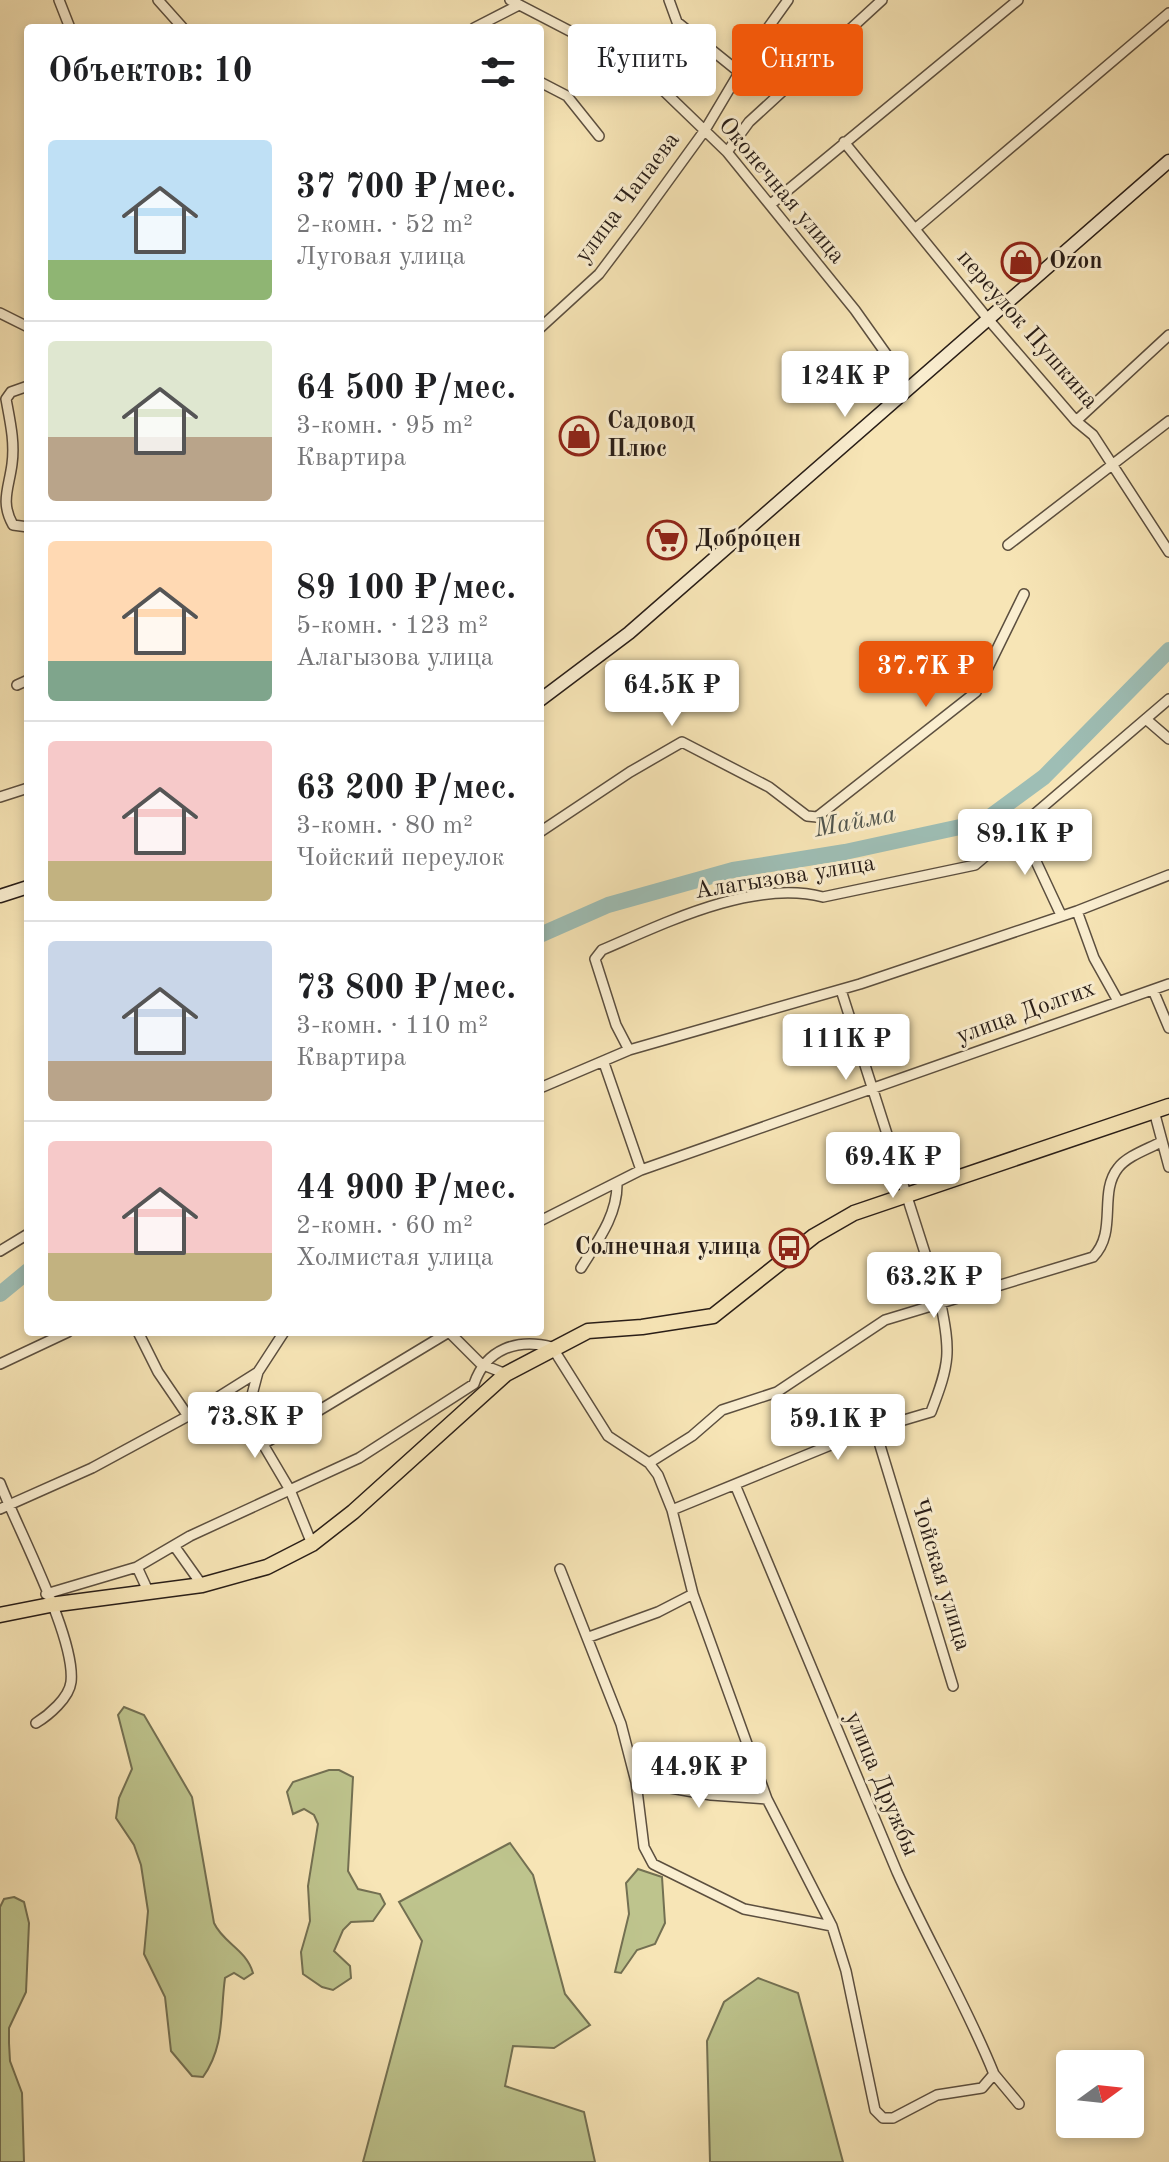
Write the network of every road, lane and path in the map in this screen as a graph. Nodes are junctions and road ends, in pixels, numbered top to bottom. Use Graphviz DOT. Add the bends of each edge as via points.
graph roads {
  1 [pos="59,0"];
  2 [pos="158,0"];
  3 [pos="669,0"];
  4 [pos="788,0"];
  5 [pos="882,0"];
  6 [pos="1018,0"];
  7 [pos="514,2"];
  8 [pos="1169,13"];
  9 [pos="68,24"];
  10 [pos="179,24"];
  11 [pos="480,24"];
  12 [pos="772,24"];
  13 [pos="732,66"];
  14 [pos="544,84"];
  15 [pos="732,84"];
  16 [pos="705,130"];
  17 [pos="599,136"];
  18 [pos="844,142"];
  19 [pos="727,152"];
  20 [pos="1169,161"];
  21 [pos="771,204"];
  22 [pos="915,229"];
  23 [pos="0,313"];
  24 [pos="988,319"];
  25 [pos="544,324"];
  26 [pos="24,325"];
  27 [pos="1169,335"];
  28 [pos="24,387"];
  29 [pos="904,393"];
  30 [pos="1076,421"];
  31 [pos="1169,421"];
  32 [pos="1114,463"];
  33 [pos="24,526"];
  34 [pos="1008,545"];
  35 [pos="1169,551"];
  36 [pos="1024,594"];
  37 [pos="24,682"];
  38 [pos="17,685"];
  39 [pos="544,697"];
  40 [pos="1169,699"];
  41 [pos="1147,720"];
  42 [pos="1169,739"];
  43 [pos="24,789"];
  44 [pos="0,797"];
  45 [pos="1019,825"];
  46 [pos="544,829"];
  47 [pos="1169,875"];
  48 [pos="24,888"];
  49 [pos="0,896"];
  50 [pos="1077,911"];
  51 [pos="1061,915"];
  52 [pos="1169,984"];
  53 [pos="841,990"];
  54 [pos="1153,990"];
  55 [pos="1118,1001"];
  56 [pos="1169,1028"];
  57 [pos="629,1050"];
  58 [pos="604,1063"];
  59 [pos="544,1086"];
  60 [pos="873,1090"];
  61 [pos="1162,1109"];
  62 [pos="1161,1142"];
  63 [pos="1169,1167"];
  64 [pos="641,1170"];
  65 [pos="617,1185"];
  66 [pos="908,1192"];
  67 [pos="544,1219"];
  68 [pos="24,1236"];
  69 [pos="0,1251"];
  70 [pos="581,1268"];
  71 [pos="940,1300"];
  72 [pos="60,1336"];
  73 [pos="140,1336"];
  74 [pos="281,1336"];
  75 [pos="442,1336"];
  76 [pos="453,1336"];
  77 [pos="552,1347"];
  78 [pos="0,1364"];
  79 [pos="481,1364"];
  80 [pos="258,1372"];
  81 [pos="506,1374"];
  82 [pos="188,1416"];
  83 [pos="875,1429"];
  84 [pos="265,1443"];
  85 [pos="649,1463"];
  86 [pos="0,1483"];
  87 [pos="736,1487"];
  88 [pos="290,1490"];
  89 [pos="4,1507"];
  90 [pos="672,1510"];
  91 [pos="312,1544"];
  92 [pos="175,1547"];
  93 [pos="137,1567"];
  94 [pos="560,1569"];
  95 [pos="202,1585"];
  96 [pos="149,1593"];
  97 [pos="693,1594"];
  98 [pos="48,1599"];
  99 [pos="0,1615"];
  100 [pos="589,1637"];
  101 [pos="953,1686"];
  102 [pos="36,1723"];
  103 [pos="636,1782"];
  104 [pos="767,1799"];
  105 [pos="832,1926"];
  106 [pos="994,2074"];
  107 [pos="1019,2104"];
  1 -- 9 [label="street"];
  2 -- 10 [label="street"];
  3 -- 13 [label="street" via="677,22"];
  4 -- 12 [label="street, улица Чапаева"];
  5 -- 19 [label="street" via="749,122"];
  6 -- 18 [label="street"];
  7 -- 11 [label="street"];
  7 -- 16 [label="street, Оконечная улица" via="639,67"];
  8 -- 22 [label="street"];
  14 -- 17 [label="street" via="567,96"];
  15 -- 16 [label="street, улица Чапаева"];
  16 -- 19 [label="street, Оконечная улица"];
  16 -- 25 [label="street, улица Чапаева" via="599,274"];
  18 -- 21 [label="street"];
  18 -- 22 [label="street, переулок Пушкина"];
  19 -- 21 [label="street, Оконечная улица"];
  20 -- 24 [label="street"];
  21 -- 29 [label="street, Оконечная улица" via="899,372"];
  22 -- 24 [label="street, переулок Пушкина"];
  23 -- 26 [label="street"];
  24 -- 29 [label="street"];
  24 -- 30 [label="street, переулок Пушкина"];
  27 -- 30 [label="street"];
  28 -- 33 [label="street" via="6,399 13,437 4,490 5,511 13,525"];
  29 -- 39 [label="street" via="629,633"];
  30 -- 32 [label="street, переулок Пушкина"];
  31 -- 32 [label="street"];
  32 -- 34 [label="street"];
  32 -- 35 [label="street, переулок Пушкина"];
  36 -- 46 [label="street" via="976,692 817,817 682,742"];
  37 -- 38 [label="street"];
  40 -- 41 [label="street, Алагызова улица"];
  41 -- 42 [label="street"];
  41 -- 45 [label="street, Алагызова улица"];
  43 -- 44 [label="street"];
  45 -- 51 [label="street"];
  45 -- 57 [label="street, Алагызова улица" via="975,865 823,897 799,891 702,907 602,950 595,959"];
  47 -- 50 [label="street"];
  48 -- 49 [label="street"];
  50 -- 51 [label="street"];
  50 -- 55 [label="street" via="1094,958"];
  51 -- 53 [label="street"];
  52 -- 54 [label="street, улица Долгих"];
  53 -- 57 [label="street"];
  53 -- 60 [label="street"];
  54 -- 55 [label="street, улица Долгих"];
  54 -- 56 [label="street"];
  55 -- 60 [label="street, улица Долгих"];
  57 -- 58 [label="street"];
  58 -- 59 [label="street"];
  58 -- 64 [label="street"];
  60 -- 64 [label="street, улица Долгих"];
  60 -- 66 [label="street"];
  61 -- 62 [label="street"];
  61 -- 66 [label="main road"];
  62 -- 63 [label="street"];
  62 -- 71 [label="street" via="1120,1164 1113,1176 1104,1246 1093,1257"];
  64 -- 65 [label="street, улица Долгих"];
  65 -- 67 [label="street, улица Долгих"];
  65 -- 70 [label="street" via="604,1232"];
  66 -- 71 [label="street"];
  66 -- 77 [label="main road" via="814,1236 713,1316 588,1331"];
  68 -- 69 [label="street"];
  71 -- 83 [label="street" via="949,1344 947,1373 931,1412"];
  71 -- 85 [label="street" via="885,1320 777,1392 722,1410"];
  72 -- 78 [label="street"];
  73 -- 82 [label="street"];
  74 -- 80 [label="street"];
  75 -- 84 [label="street"];
  76 -- 79 [label="street"];
  77 -- 79 [label="street" via="536,1343 504,1348"];
  77 -- 81 [label="main road"];
  77 -- 85 [label="street" via="608,1436"];
  79 -- 81 [label="street"];
  79 -- 88 [label="street" via="474,1384 359,1458"];
  80 -- 82 [label="street"];
  80 -- 84 [label="street" via="248,1410"];
  81 -- 91 [label="main road"];
  82 -- 89 [label="street" via="92,1468"];
  83 -- 87 [label="street"];
  83 -- 101 [label="street, Чойская улица"];
  84 -- 88 [label="street"];
  85 -- 90 [label="street"];
  86 -- 89 [label="street"];
  87 -- 90 [label="street"];
  87 -- 106 [label="street, улица Дружбы" via="925,1936 972,2018"];
  88 -- 91 [label="street"];
  88 -- 92 [label="street"];
  89 -- 98 [label="street"];
  90 -- 97 [label="street"];
  91 -- 95 [label="main road" via="267,1567"];
  92 -- 93 [label="street"];
  92 -- 95 [label="street"];
  93 -- 96 [label="street"];
  93 -- 98 [label="street"];
  94 -- 100 [label="street"];
  95 -- 96 [label="main road"];
  96 -- 98 [label="main road"];
  97 -- 100 [label="street"];
  97 -- 104 [label="street"];
  98 -- 99 [label="main road"];
  98 -- 102 [label="street" via="68,1644 71,1682 68,1693"];
  100 -- 103 [label="street"];
  103 -- 104 [label="street"];
  103 -- 105 [label="street" via="644,1847 653,1864 744,1909"];
  104 -- 105 [label="street"];
  105 -- 106 [label="street" via="875,2110 883,2118 937,2095 982,2088"];
  106 -- 107 [label="street, улица Дружбы"];
}
